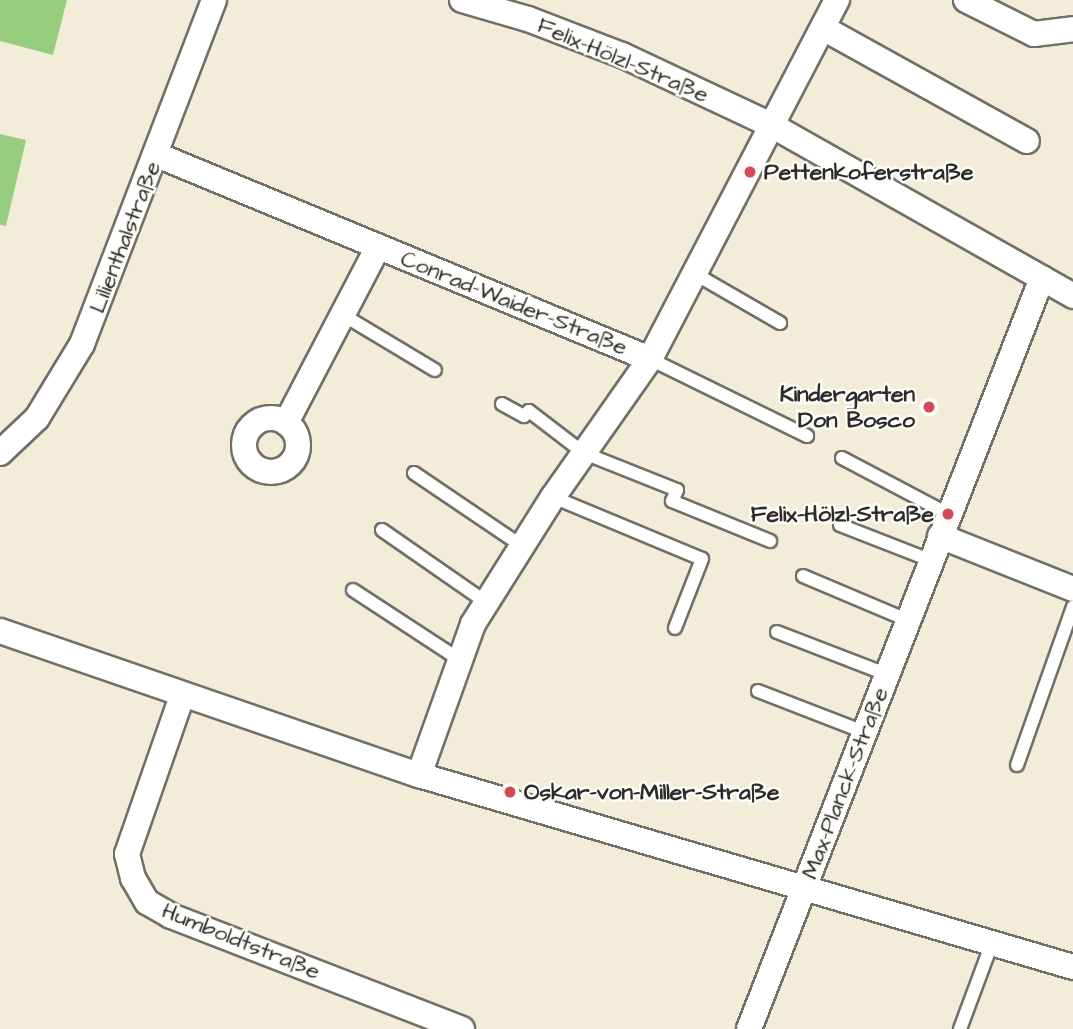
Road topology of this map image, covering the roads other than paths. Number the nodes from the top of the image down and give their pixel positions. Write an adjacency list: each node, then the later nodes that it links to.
1 (214, 0): 10 (street, Lilienthalstraße)
2 (462, 0): 5 (street, Felix-Hölzl-Straße)
3 (837, 0): 6 (street)
4 (966, 0): 7 (street)
5 (533, 9): 8 (street, Felix-Hölzl-Straße)
6 (823, 28): 8 (street); 9 (street)
7 (1073, 29)
8 (772, 126): 12 (street); 13 (street, Felix-Hölzl-Straße)
9 (1027, 141)
10 (157, 155): 11 (street, Conrad-Waider-Straße); 22 (street, Lilienthalstraße)
11 (378, 247): 15 (street, Conrad-Waider-Straße); 17 (street, Conrad-Waider-Straße)
12 (697, 275): 16 (lane); 17 (street)
13 (1042, 278): 14 (street, Felix-Hölzl-Straße); 28 (street, Max-Planck-Straße)
14 (1073, 296)
15 (342, 315): 18 (lane); 20 (street, Conrad-Waider-Straße)
16 (780, 323)
17 (650, 359): 21 (lane); 23 (street)
18 (435, 370)
19 (502, 404): 23 (lane)
20 (286, 423)
21 (807, 436)
22 (0, 453)
23 (584, 453): 26 (street); 30 (lane)
24 (842, 458): 28 (lane)
25 (414, 473): 31 (lane)
26 (553, 497): 31 (street); 39 (lane)
27 (841, 525): 32 (lane)
28 (944, 525): 32 (street, Max-Planck-Straße); 34 (street)
29 (382, 530): 36 (lane)
30 (770, 541)
31 (522, 546): 36 (street)
32 (930, 561): 38 (street, Max-Planck-Straße)
33 (803, 576): 38 (lane)
34 (1073, 589)
35 (353, 590): 42 (lane)
36 (487, 603): 42 (street)
37 (1073, 607): 47 (lane)
38 (907, 620): 43 (street, Max-Planck-Straße)
39 (675, 628)
40 (0, 631): 45 (street)
41 (777, 632): 43 (lane)
42 (460, 660): 48 (street)
43 (886, 674): 46 (street, Max-Planck-Straße)
44 (758, 691): 46 (lane)
45 (182, 696): 48 (street); 52 (street, Humboldtstraße)
46 (864, 732): 49 (street, Max-Planck-Straße)
47 (1017, 765)
48 (419, 775): 49 (street)
49 (803, 891): 50 (street); 53 (street, Max-Planck-Straße)
50 (992, 943): 51 (street); 54 (lane)
51 (1073, 967)
52 (462, 1029)
53 (749, 1029)
54 (961, 1029)

